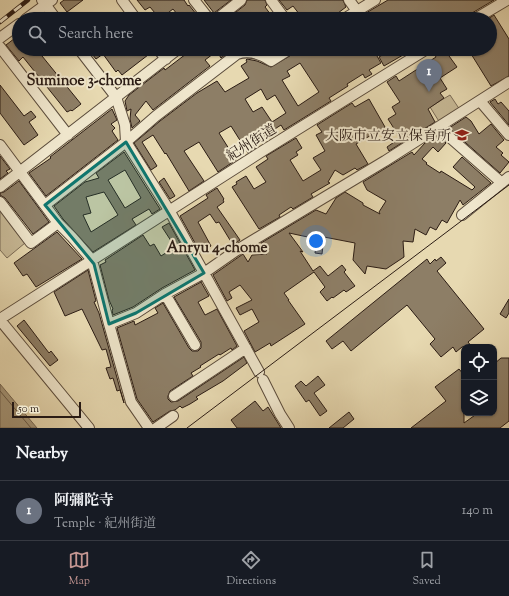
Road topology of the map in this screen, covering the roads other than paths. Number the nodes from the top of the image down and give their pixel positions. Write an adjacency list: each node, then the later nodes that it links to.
1 (122, 0): 12 (street)
2 (194, 0): 13 (street)
3 (242, 0): 14 (street)
4 (272, 0): 15 (street)
5 (349, 0): 9 (street)
6 (375, 0): 9 (street)
7 (507, 0): 16 (street)
8 (46, 2): 10 (street); 11 (street)
9 (357, 11)
10 (34, 12)
11 (52, 12)
12 (131, 12)
13 (203, 12)
14 (226, 12)
15 (281, 12)
16 (487, 12)
17 (12, 29): 18 (street)
18 (0, 38)
19 (0, 48): 32 (street)
20 (84, 56): 29 (street)
21 (164, 56): 27 (street)
22 (170, 56): 27 (street)
23 (230, 56): 34 (street)
24 (264, 56): 25 (street)
25 (279, 56)
26 (416, 56): 41 (street, 紀州街道)
27 (166, 59): 29 (street)
28 (509, 82): 30 (street)
29 (116, 97): 32 (street); 34 (street)
30 (480, 101): 31 (street); 33 (street)
31 (438, 127): 37 (street); 45 (street)
32 (68, 135): 36 (street)
33 (509, 135)
34 (126, 142): 40 (street); 41 (street)
35 (0, 145): 36 (street)
36 (21, 171): 38 (street); 40 (street)
37 (506, 180): 42 (street)
38 (0, 187)
39 (0, 202): 43 (street)
40 (45, 205): 43 (street)
41 (169, 210): 44 (street, 紀州街道); 45 (street)
42 (462, 215)
43 (58, 223): 44 (street)
44 (88, 262): 47 (street, 紀州街道); 48 (street)
45 (204, 273): 46 (street); 50 (street)
46 (165, 294): 48 (street); 49 (street)
47 (0, 319): 53 (street)
48 (109, 324): 54 (street)
49 (195, 345)
50 (246, 348): 51 (street); 56 (street)
51 (174, 396)
52 (173, 416): 55 (street)
53 (89, 428)
54 (149, 428)
55 (156, 428)
56 (290, 428)

